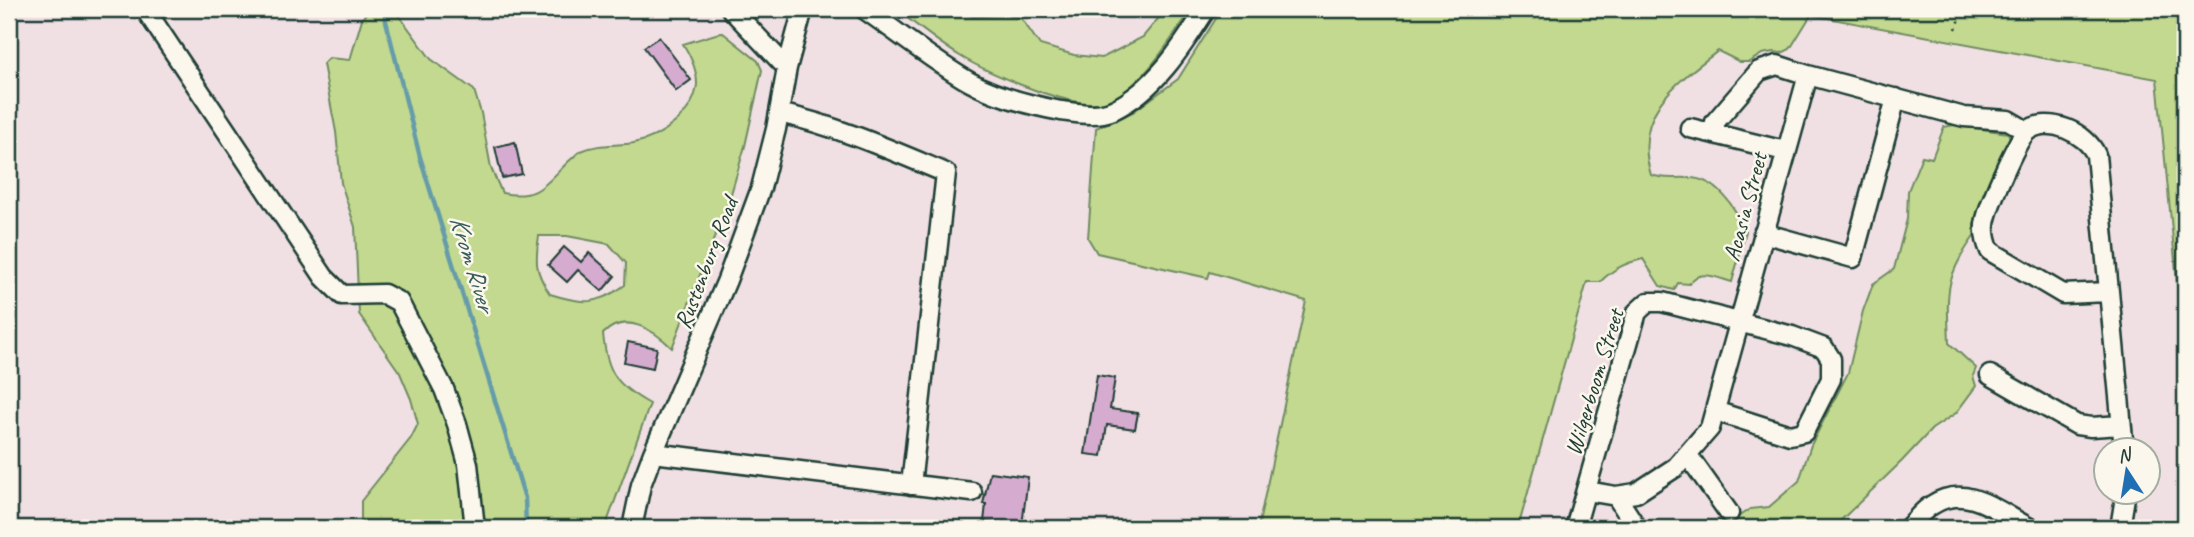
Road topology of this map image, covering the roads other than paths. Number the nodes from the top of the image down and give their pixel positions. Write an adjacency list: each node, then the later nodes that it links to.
1 (145, 9): 29 (street)
2 (731, 9): 6 (street)
3 (803, 9): 6 (street, Rustenburg Road)
4 (864, 9): 5 (street)
5 (1206, 9)
6 (787, 68): 9 (street, Rustenburg Road)
7 (1808, 75): 8 (street); 12 (street); 13 (street, Acasia Street)
8 (1896, 98): 11 (street); 14 (street)
9 (779, 113): 21 (street, Rustenburg Road); 23 (street)
10 (1690, 128): 12 (street)
11 (2028, 131): 15 (street); 15 (street)
12 (1713, 133): 13 (street)
13 (1785, 151): 14 (street, Acasia Street)
14 (1763, 233): 16 (street, Acasia Street)
15 (2108, 292): 19 (street)
16 (1738, 323): 18 (street, Acasia Street); 18 (street); 24 (street, Wilgerboom Street)
17 (1990, 375): 19 (street)
18 (1714, 411): 22 (street, Acasia Street)
19 (2121, 425): 20 (street)
20 (2122, 435)
21 (653, 453): 23 (street); 30 (street, Rustenburg Road)
22 (1687, 454): 26 (street, Acasia Street); 28 (street)
23 (911, 485): 25 (street)
24 (1587, 491): 26 (street, Acasia Street); 31 (street, Wilgerboom Street)
25 (972, 492)
26 (1616, 496): 32 (street)
27 (2124, 505): 35 (street)
28 (1729, 513)
29 (475, 528)
30 (632, 528)
31 (1576, 528)
32 (1637, 528)
33 (1908, 528): 34 (street)
34 (2030, 528)
35 (2120, 528)

